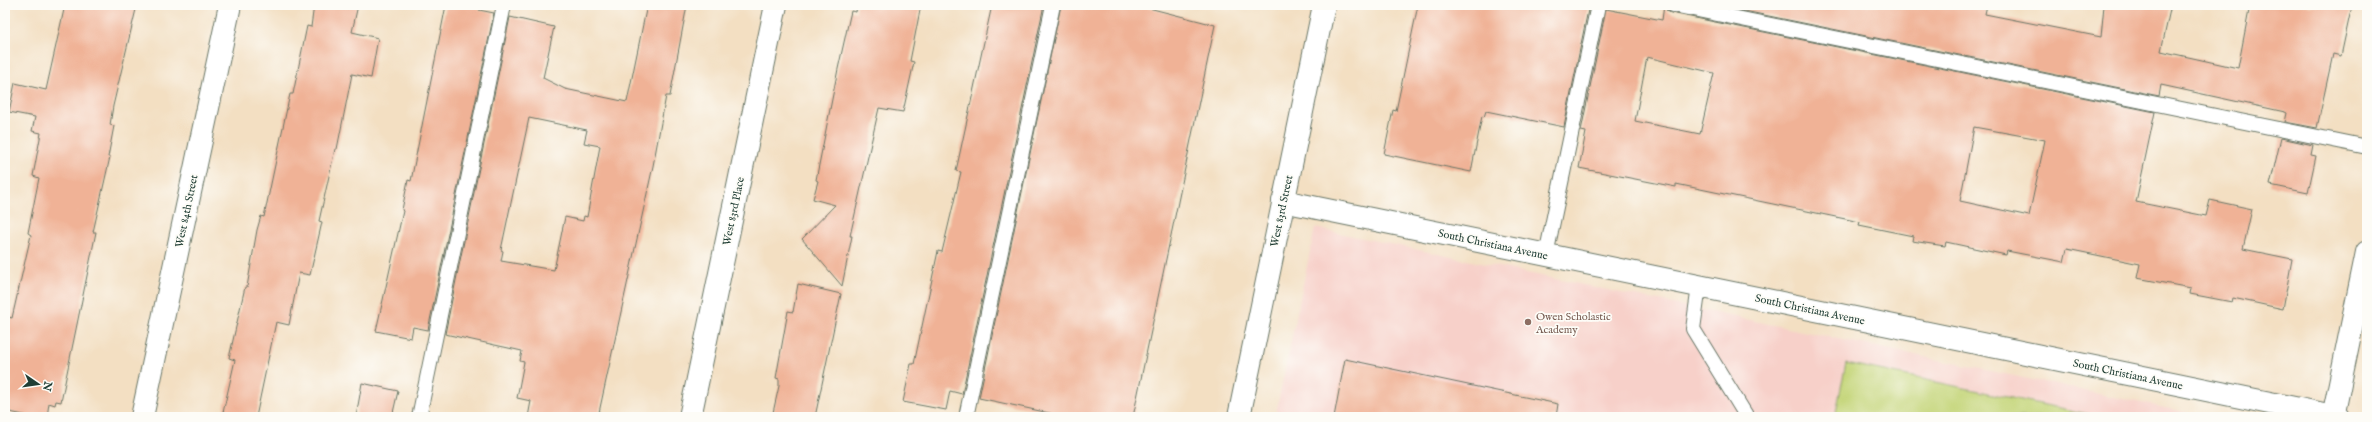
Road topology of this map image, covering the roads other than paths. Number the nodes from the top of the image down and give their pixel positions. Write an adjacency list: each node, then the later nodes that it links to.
1 (230, 5): 13 (street, West 84th Street)
2 (504, 5): 14 (lane)
3 (776, 5): 15 (street, West 83rd Place)
4 (1053, 5): 16 (lane)
5 (1324, 5): 9 (street, West 83rd Street)
6 (1598, 5): 11 (lane)
7 (1673, 5): 8 (lane)
8 (2367, 147)
9 (1283, 201): 11 (street, South Christiana Avenue); 17 (street, West 83rd Street)
10 (2367, 252): 19 (street)
11 (1546, 255): 12 (street, South Christiana Avenue)
12 (1699, 286): 18 (lane); 19 (street, South Christiana Avenue)
13 (142, 417)
14 (419, 417)
15 (690, 417)
16 (966, 417)
17 (1239, 417)
18 (1747, 417)
19 (2335, 417)

